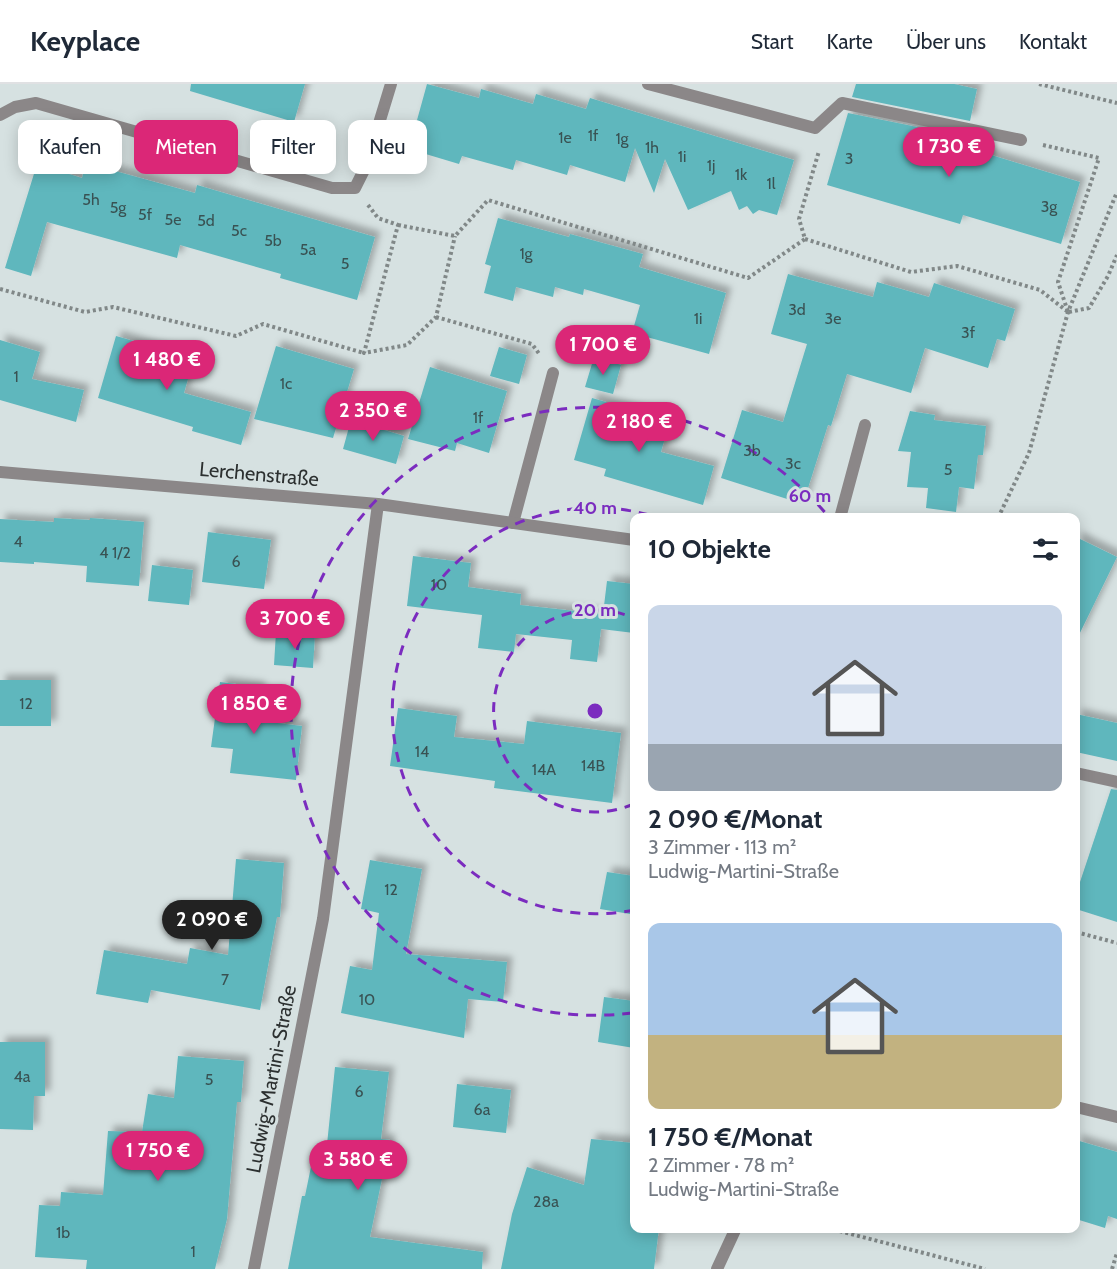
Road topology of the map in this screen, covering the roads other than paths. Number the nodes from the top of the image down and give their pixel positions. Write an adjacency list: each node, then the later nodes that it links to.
1 (391, 84): 3 (street)
2 (648, 84): 4 (street)
3 (0, 115)
4 (1021, 140)
5 (553, 373): 10 (street)
6 (865, 425): 9 (street)
7 (0, 472): 8 (street, Lerchenstraße)
8 (378, 504): 10 (street, Lerchenstraße); 17 (street, Ludwig-Martini-Straße)
9 (841, 513)
10 (513, 523): 11 (street, Lerchenstraße)
11 (630, 539)
12 (1080, 774): 13 (street)
13 (1117, 782)
14 (1080, 1108): 15 (street)
15 (1117, 1118)
16 (734, 1233): 18 (street)
17 (254, 1269)
18 (717, 1269)

